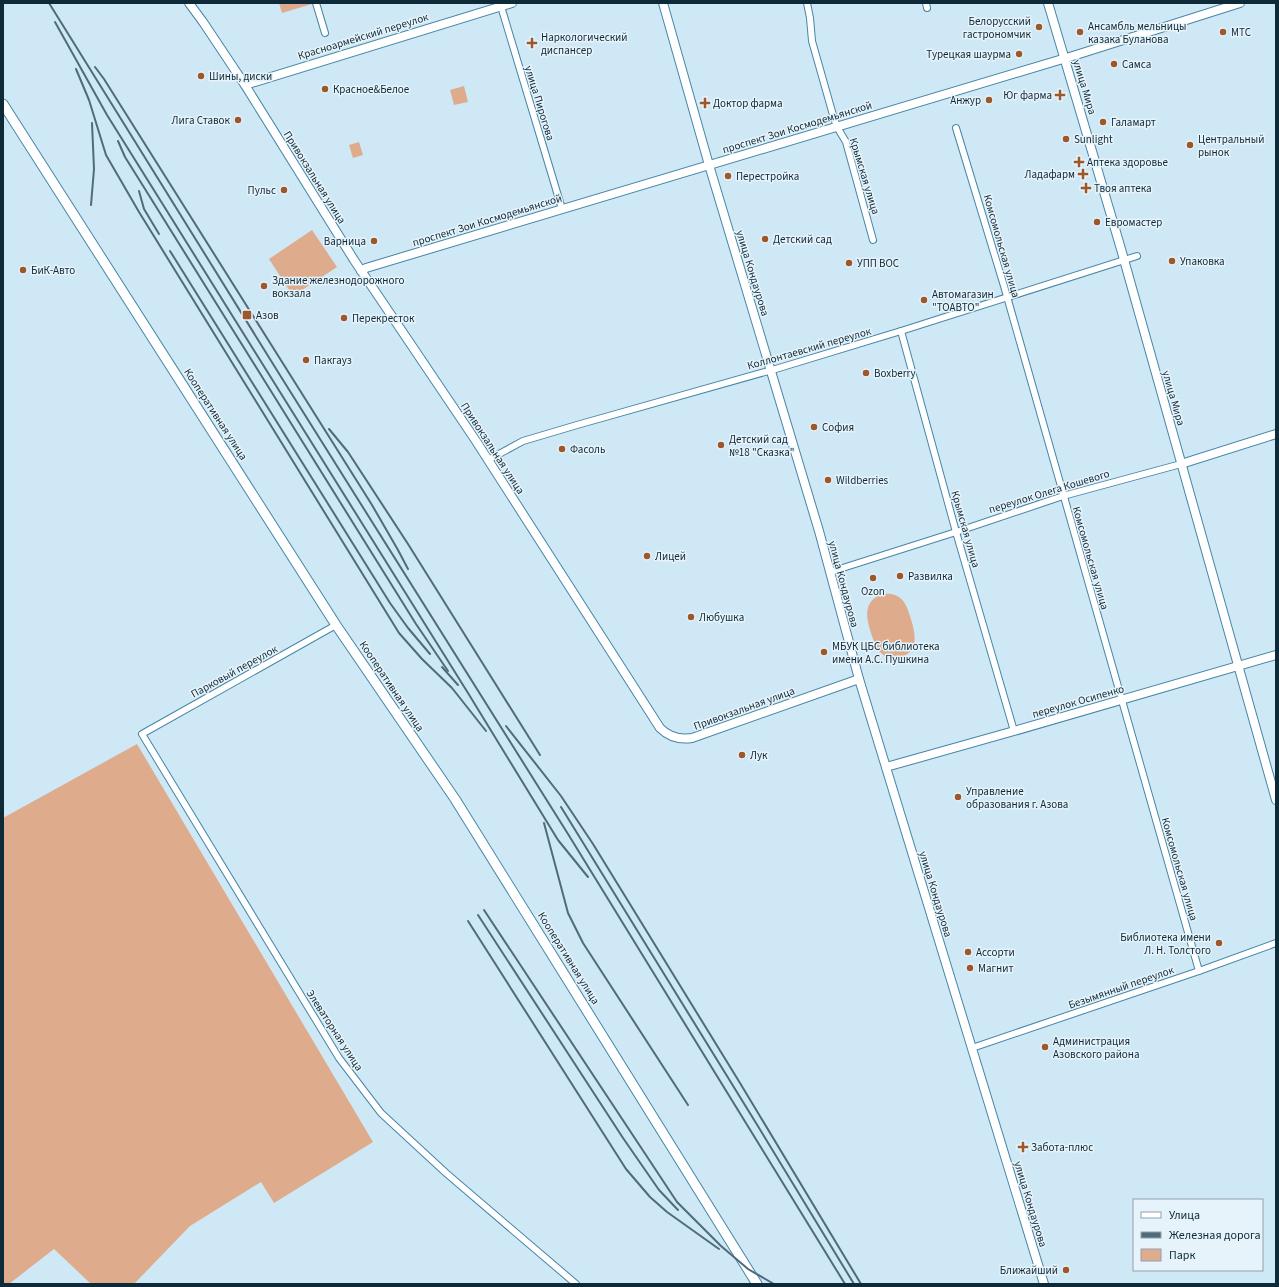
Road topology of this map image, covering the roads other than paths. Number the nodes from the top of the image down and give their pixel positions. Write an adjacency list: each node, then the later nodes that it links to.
1 (189, 3): 11 (street, Привокзальная улица)
2 (316, 3): 9 (street)
3 (512, 3): 8 (street, Красноармейский переулок)
4 (663, 3): 15 (street, улица Кондаурова)
5 (807, 3): 13 (street, Крымская улица)
6 (1048, 3): 10 (street, улица Мира)
7 (1240, 3): 10 (street, проспект Зои Космодемьянской)
8 (500, 5): 11 (street, Красноармейский переулок); 16 (street, улица Пирогова)
9 (325, 33)
10 (1065, 58): 13 (street, проспект Зои Космодемьянской); 19 (street, улица Мира)
11 (244, 85): 20 (street, Привокзальная улица)
12 (3, 104): 30 (main road, Кооперативная улица)
13 (837, 127): 15 (street, проспект Зои Космодемьянской); 17 (street, Крымская улица)
14 (956, 128): 21 (street, Комсомольская улица)
15 (709, 165): 16 (street, проспект Зои Космодемьянской); 23 (street, улица Кондаурова)
16 (562, 209): 20 (street, проспект Зои Космодемьянской)
17 (873, 240)
18 (1137, 256): 19 (street, Коллонтаевский переулок)
19 (1124, 260): 21 (street, Коллонтаевский переулок); 26 (street, улица Мира)
20 (362, 271): 25 (street, Привокзальная улица)
21 (1007, 298): 22 (street, Коллонтаевский переулок); 27 (street, Комсомольская улица)
22 (901, 331): 23 (street, Коллонтаевский переулок); 28 (street, Крымская улица)
23 (770, 370): 25 (street, Коллонтаевский переулок); 29 (street, улица Кондаурова)
24 (1276, 434): 26 (street, переулок Олега Кошевого)
25 (488, 460): 33 (street, Привокзальная улица)
26 (1181, 464): 27 (street, переулок Олега Кошевого); 32 (street, улица Мира)
27 (1063, 496): 28 (street, переулок Олега Кошевого); 34 (street, Комсомольская улица)
28 (956, 532): 29 (street, переулок Олега Кошевого); 35 (street, Крымская улица)
29 (830, 572): 33 (street, улица Кондаурова)
30 (336, 625): 36 (street, Парковый переулок); 43 (main road, Кооперативная улица)
31 (1276, 655): 32 (street, переулок Осипенко)
32 (1237, 666): 34 (street, переулок Осипенко); 38 (street, улица Мира)
33 (860, 679): 37 (street, улица Кондаурова)
34 (1122, 700): 35 (street, переулок Осипенко); 40 (street, Комсомольская улица)
35 (1014, 731): 37 (street, переулок Осипенко)
36 (142, 734): 42 (street, Элеваторная улица)
37 (886, 767): 41 (street, улица Кондаурова)
38 (1276, 800)
39 (1276, 943): 40 (street, Безымянный переулок)
40 (1199, 971): 41 (street, Безымянный переулок)
41 (972, 1048): 44 (street, улица Кондаурова)
42 (576, 1284)
43 (757, 1284)
44 (1044, 1284)

